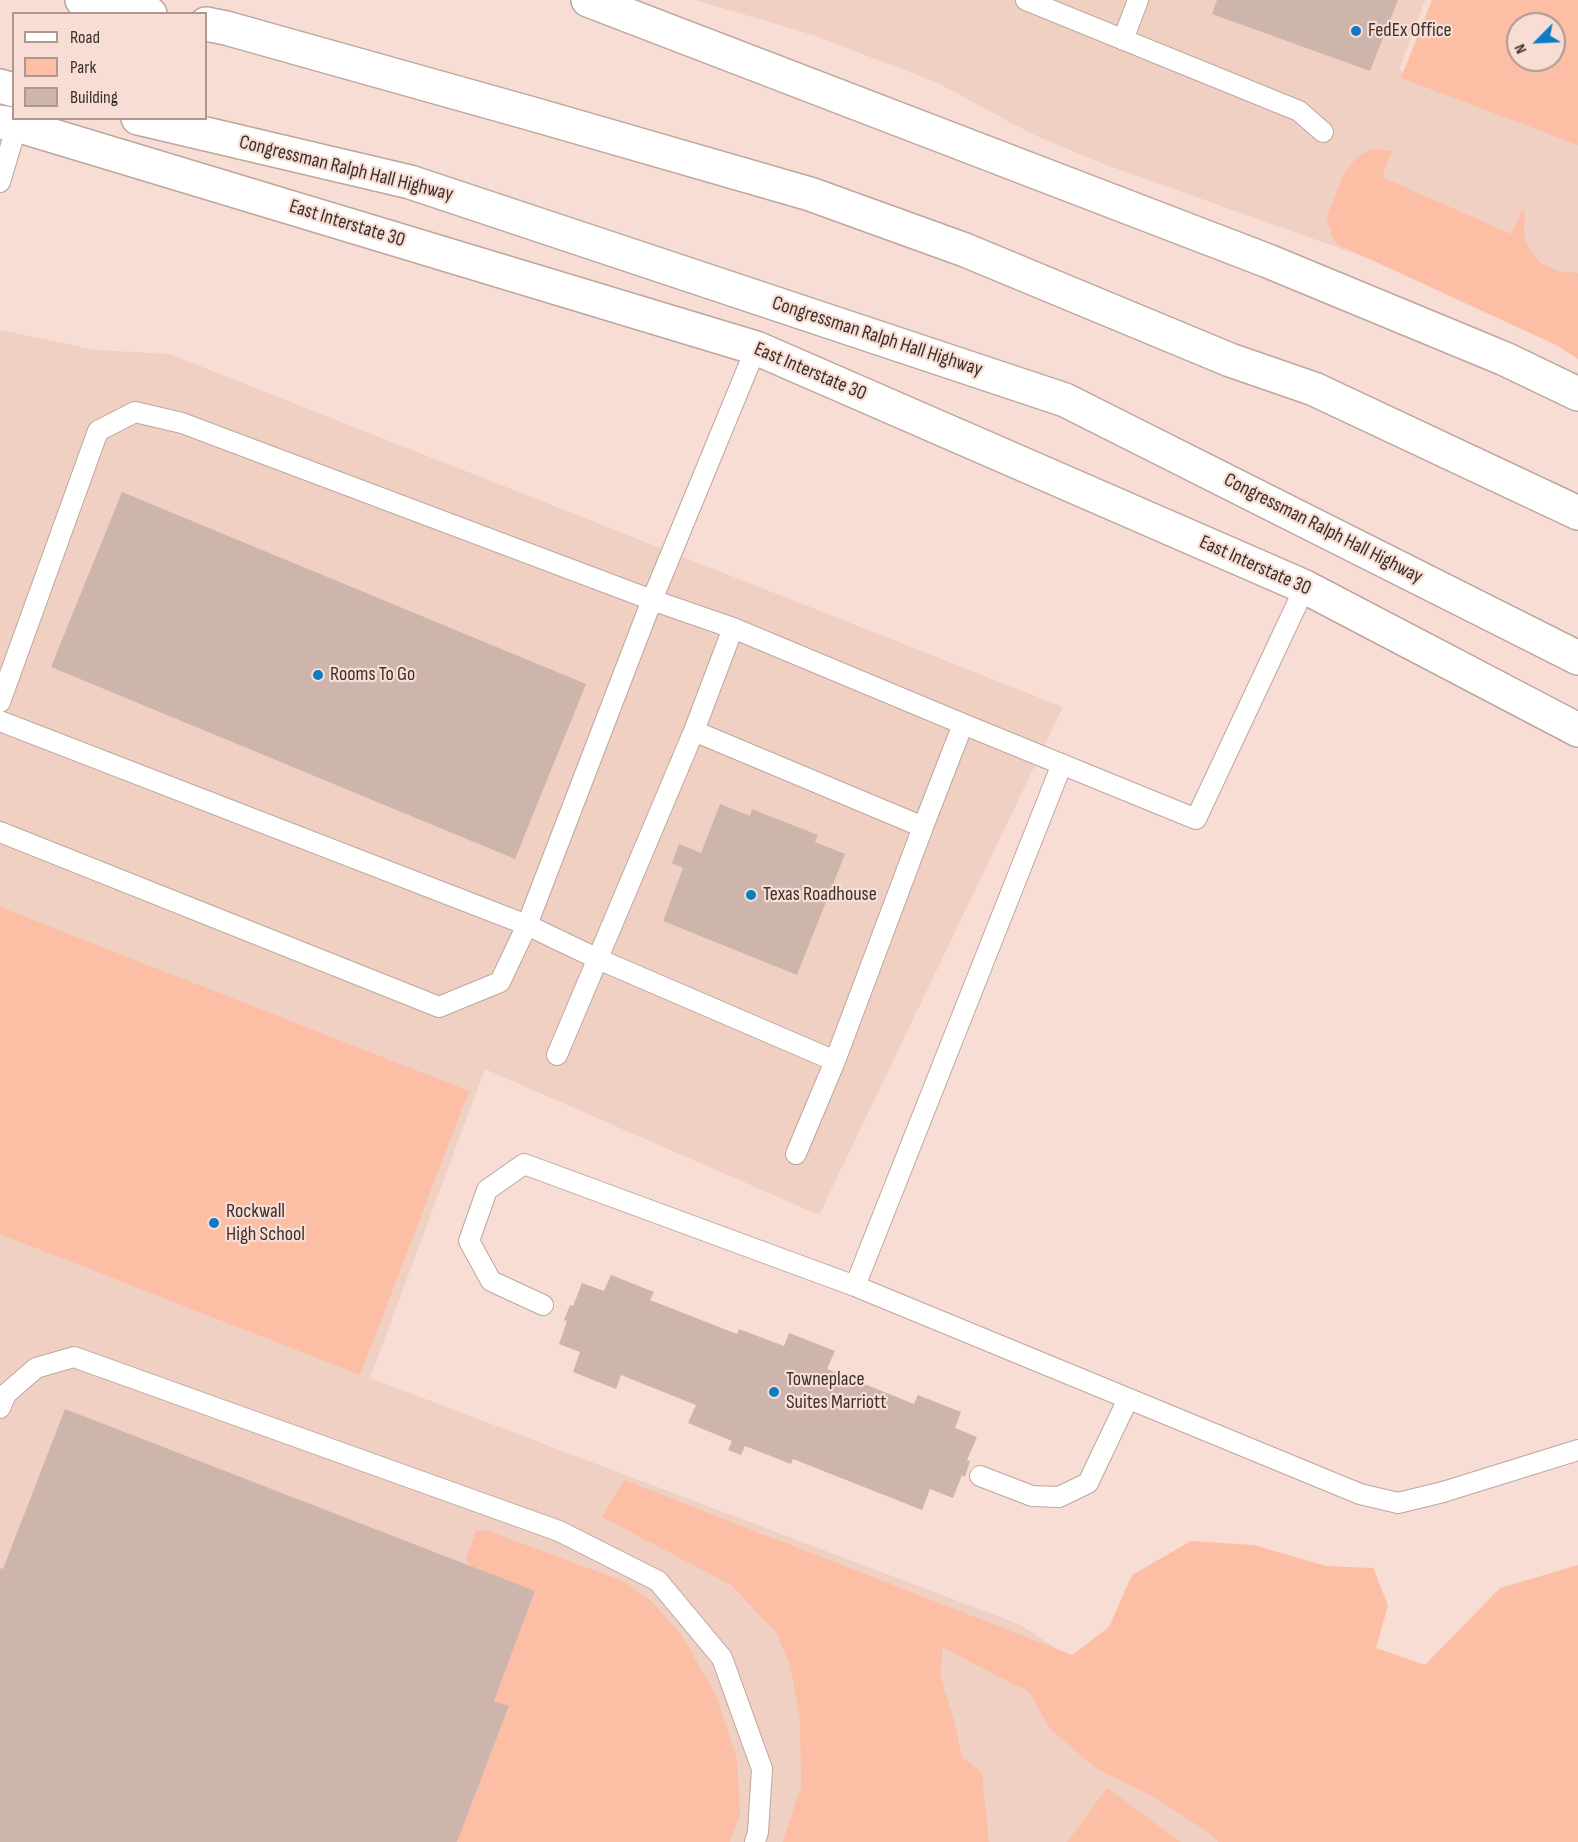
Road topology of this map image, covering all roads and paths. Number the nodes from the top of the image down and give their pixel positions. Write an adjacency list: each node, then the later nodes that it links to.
1 (82, 0): 5 (main road)
2 (1026, 0): 7 (lane)
3 (1138, 0): 7 (lane)
4 (604, 3): 13 (main road)
5 (140, 12)
6 (207, 24): 14 (main road)
7 (1123, 40): 10 (lane)
8 (146, 120): 18 (main road, Congressman Ralph Hall Highway)
9 (9, 123): 11 (lane); 12 (main road, East Interstate 30)
10 (1323, 132)
11 (0, 182)
12 (756, 348): 15 (main road, East Interstate 30); 16 (lane)
13 (1578, 394)
14 (1578, 513)
15 (1305, 587): 22 (main road, East Interstate 30); 24 (lane)
16 (652, 600): 17 (lane); 19 (lane); 27 (lane)
17 (733, 628): 21 (lane); 23 (lane)
18 (1578, 658)
19 (0, 702)
20 (0, 721): 27 (lane)
21 (963, 724): 24 (lane); 25 (lane)
22 (1578, 730)
23 (694, 731): 25 (lane); 28 (lane)
24 (1062, 764): 32 (lane)
25 (923, 827): 30 (lane)
26 (0, 832): 27 (lane)
27 (527, 925): 28 (lane)
28 (598, 958): 29 (lane); 30 (lane)
29 (557, 1055)
30 (835, 1061): 31 (lane)
31 (796, 1154)
32 (855, 1286): 33 (lane); 34 (lane)
33 (543, 1305)
34 (1128, 1399): 36 (lane); 37 (lane)
35 (0, 1408): 38 (lane)
36 (1578, 1450)
37 (980, 1476)
38 (755, 1842)

